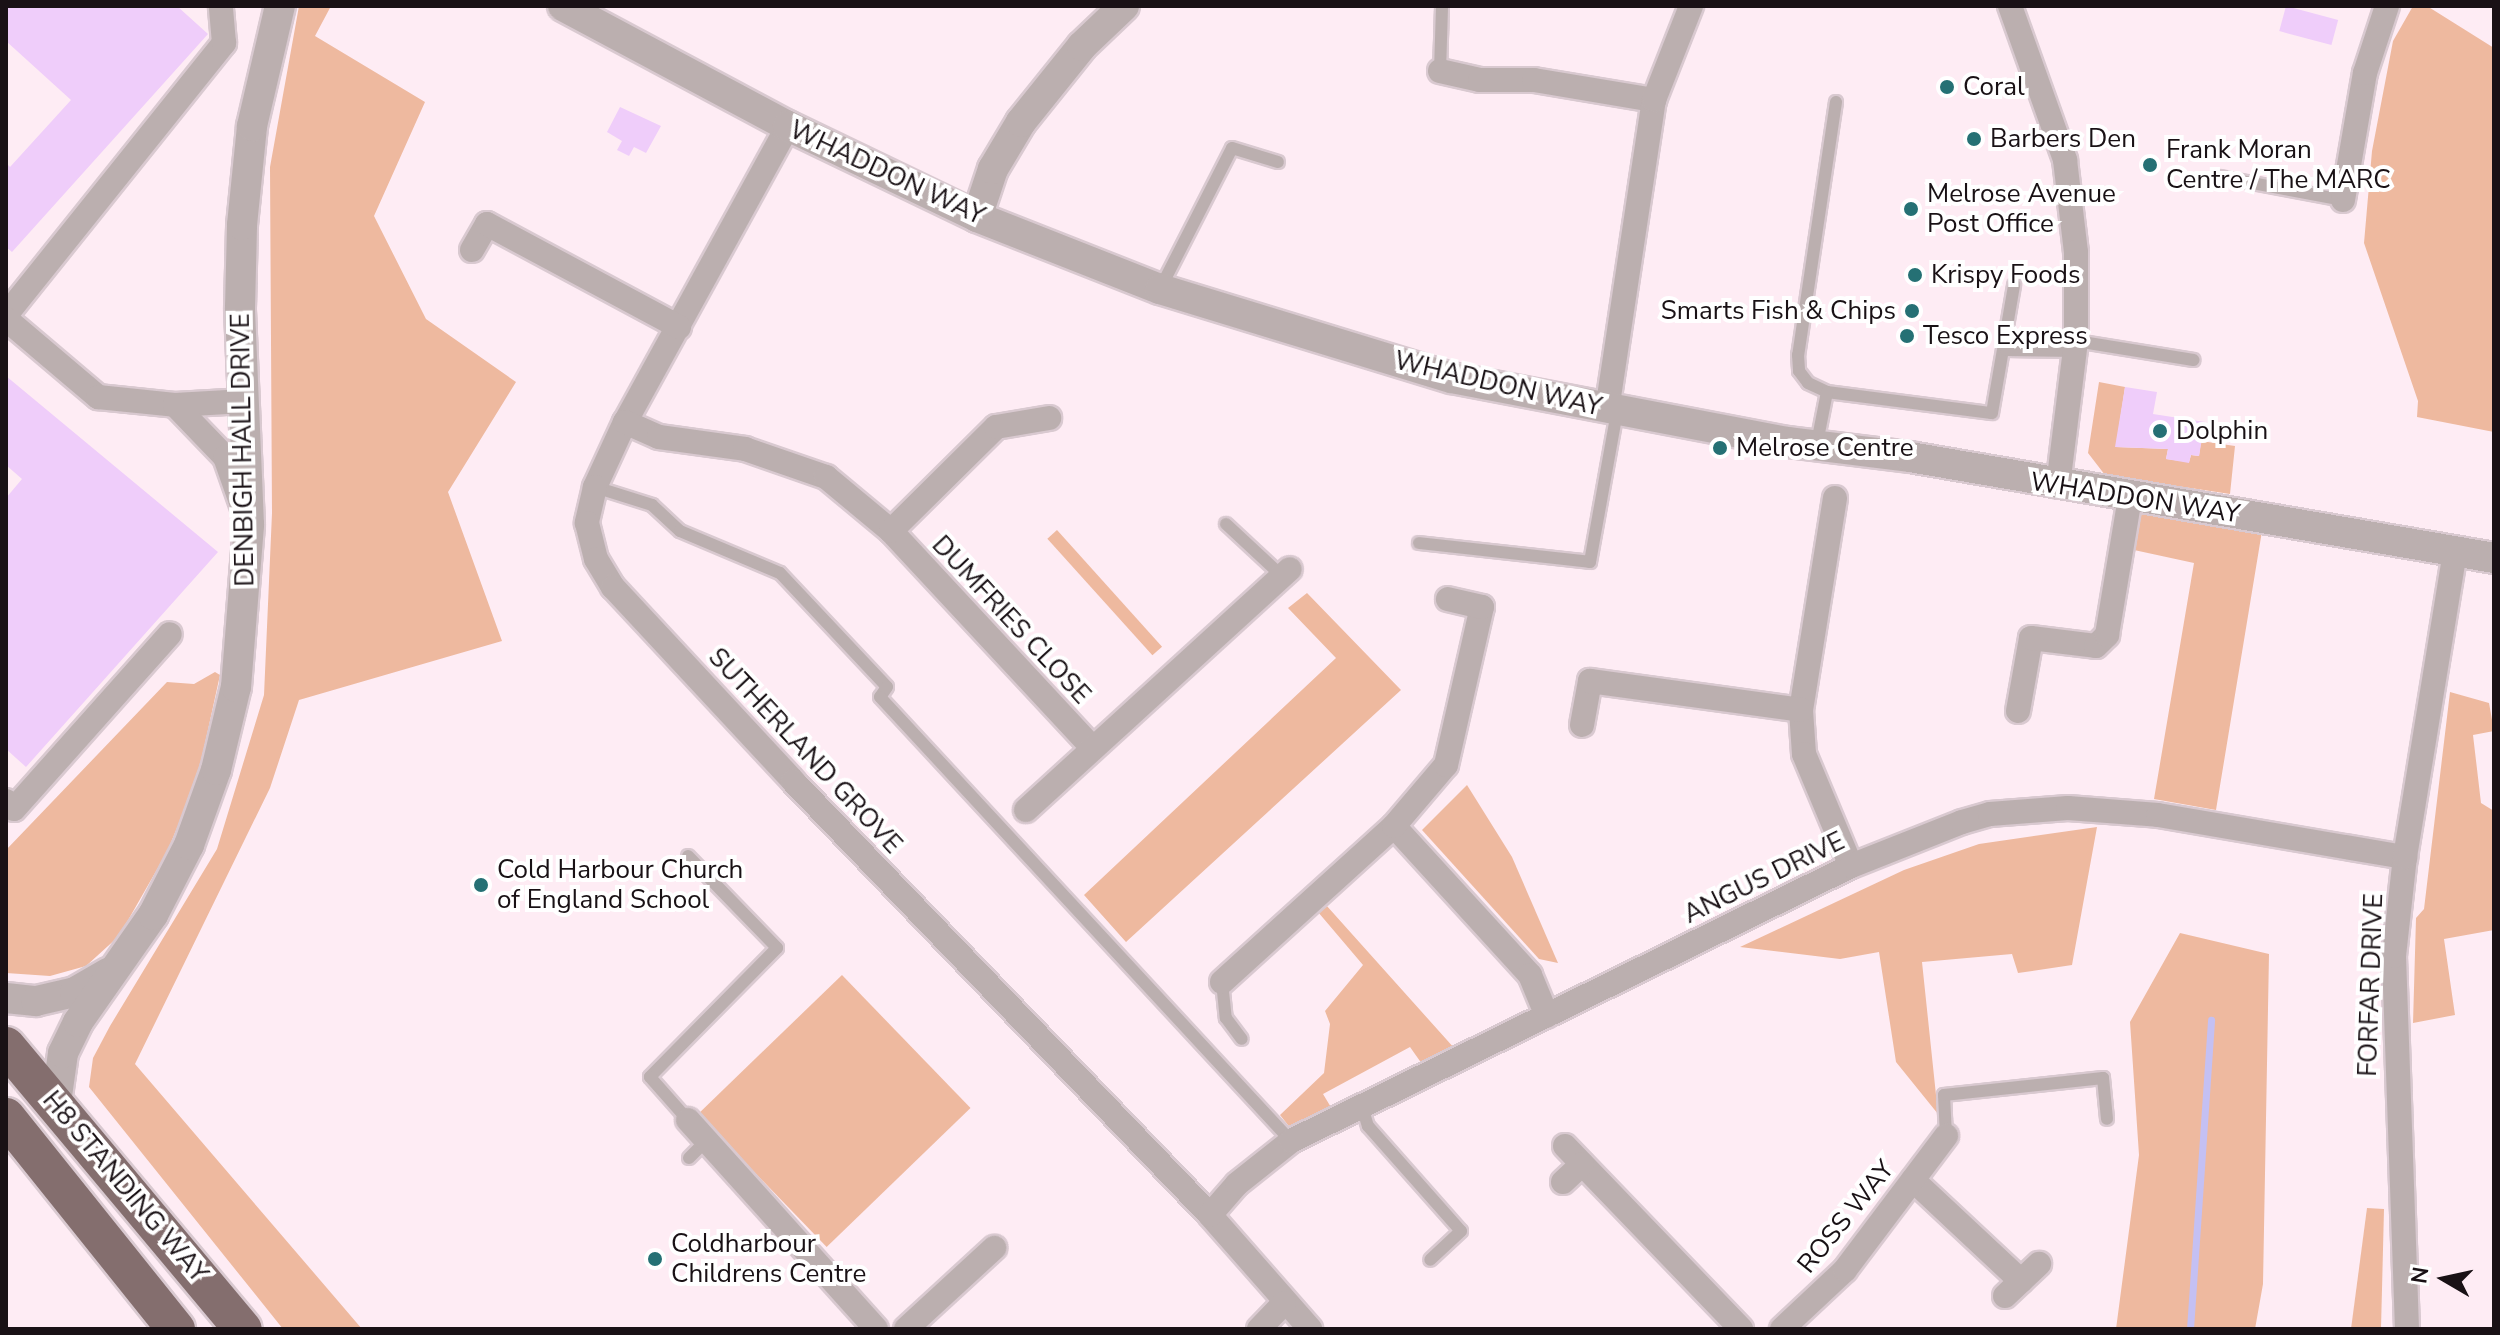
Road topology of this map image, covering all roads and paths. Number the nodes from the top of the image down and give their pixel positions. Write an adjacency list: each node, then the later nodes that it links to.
1 (221, 6): 20 (street)
2 (280, 6): 26 (street, DENBIGH HALL DRIVE)
3 (563, 6): 12 (street, WHADDON WAY)
4 (1124, 6): 16 (street)
5 (1442, 6): 9 (lane)
6 (1691, 6): 10 (street)
7 (2387, 6): 15 (street)
8 (2013, 7): 22 (street)
9 (1440, 71): 10 (street)
10 (1654, 100): 28 (street)
11 (1836, 102): 25 (lane)
12 (788, 126): 16 (street, WHADDON WAY); 21 (street, SUTHERLAND GROVE)
13 (1278, 162): 19 (lane)
14 (2220, 177): 15 (lane)
15 (2343, 200)
16 (977, 217): 19 (street, WHADDON WAY)
17 (472, 250): 21 (street)
18 (2014, 285): 23 (lane)
19 (1160, 289): 28 (street, WHADDON WAY)
20 (6, 317): 27 (street)
21 (679, 327): 30 (street, SUTHERLAND GROVE)
22 (2076, 346): 23 (lane); 24 (lane); 32 (street)
23 (2006, 350): 25 (lane)
24 (2193, 360)
25 (1827, 392): 31 (lane)
26 (245, 401): 27 (street); 37 (street, DENBIGH HALL DRIVE)
27 (175, 405): 37 (street)
28 (1612, 411): 31 (street, WHADDON WAY); 39 (lane)
29 (1049, 418): 38 (street, DUMFRIES CLOSE)
30 (625, 422): 33 (street, SUTHERLAND GROVE); 38 (street, DUMFRIES CLOSE)
31 (1816, 447): 32 (street, WHADDON WAY)
32 (2058, 486): 34 (street, WHADDON WAY)
33 (595, 487): 67 (lane); 72 (street, SUTHERLAND GROVE)
34 (2130, 497): 40 (street, WHADDON WAY); 46 (street)
35 (1835, 498): 45 (street)
36 (1226, 524): 42 (lane)
37 (249, 525): 55 (street, DENBIGH HALL DRIVE)
38 (891, 531): 48 (street, DUMFRIES CLOSE)
39 (1419, 543)
40 (2455, 551): 41 (street, WHADDON WAY); 53 (street, FORFAR DRIVE)
41 (2494, 558)
42 (1286, 572): 48 (street, DUMFRIES CLOSE)
43 (1448, 599): 51 (street)
44 (170, 634): 49 (street)
45 (1801, 710): 47 (street); 54 (street)
46 (2018, 711)
47 (1582, 725)
48 (1091, 746): 50 (street, DUMFRIES CLOSE)
49 (6, 801)
50 (1026, 810)
51 (1394, 826): 56 (street); 58 (street)
52 (688, 856): 65 (lane)
53 (2405, 857): 54 (street, ANGUS DRIVE); 85 (street, FORFAR DRIVE)
54 (1851, 866): 58 (street, ANGUS DRIVE)
55 (118, 967): 57 (street, DENBIGH HALL DRIVE); 61 (street, DENBIGH HALL DRIVE)
56 (1222, 982): 59 (lane)
57 (6, 998)
58 (1547, 1016): 62 (street, ANGUS DRIVE)
59 (1242, 1039)
60 (6, 1046): 61 (highway, H8 STANDING WAY)
61 (56, 1103): 78 (highway, H8 STANDING WAY)
62 (1363, 1110): 67 (street, ANGUS DRIVE); 74 (lane)
63 (6, 1117): 77 (highway, H8 STANDING WAY)
64 (2107, 1119): 66 (lane)
65 (688, 1120): 79 (street)
66 (1946, 1136): 70 (street, ROSS WAY)
67 (1291, 1141): 72 (street, ANGUS DRIVE)
68 (1565, 1146): 69 (street)
69 (1582, 1164): 71 (street); 83 (street)
70 (1913, 1180): 75 (street); 84 (street, ROSS WAY)
71 (1563, 1182)
72 (1210, 1215): 76 (street, SUTHERLAND GROVE)
73 (994, 1248): 80 (street)
74 (1430, 1260)
75 (2022, 1280)
76 (1284, 1303): 81 (street); 82 (street, SUTHERLAND GROVE)
77 (176, 1329)
78 (243, 1329)
79 (876, 1329)
80 (906, 1329)
81 (1259, 1329)
82 (1310, 1329)
83 (1741, 1329)
84 (1782, 1329)
85 (2407, 1329)

